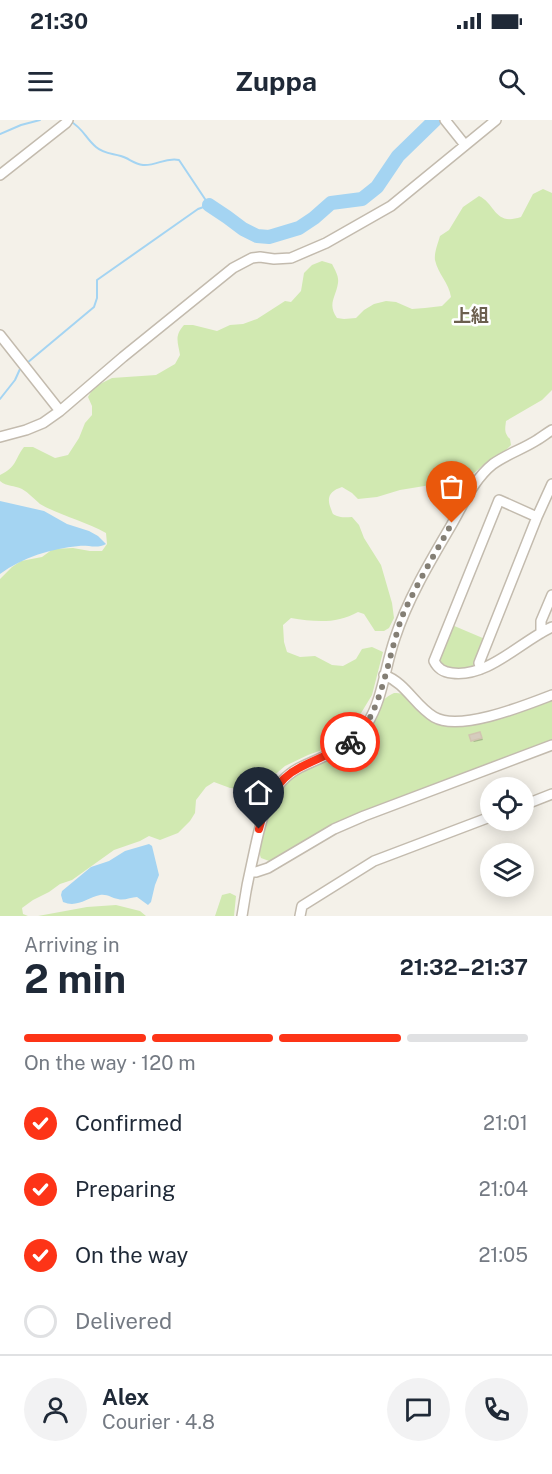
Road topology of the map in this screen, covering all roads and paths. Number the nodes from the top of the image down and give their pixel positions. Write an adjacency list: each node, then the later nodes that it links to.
1 (496, 120): 4 (street)
2 (446, 121): 4 (street)
3 (67, 122): 5 (street)
4 (465, 145): 7 (street)
5 (0, 175)
6 (0, 335): 7 (street)
7 (60, 411): 9 (street)
8 (552, 430): 16 (street)
9 (0, 437)
10 (552, 484): 11 (street)
11 (537, 517): 15 (street); 15 (street)
12 (552, 595): 14 (street)
13 (552, 627): 14 (street)
14 (541, 633): 15 (street)
15 (481, 669)
16 (384, 675): 17 (street); 22 (street)
17 (552, 695)
18 (552, 745): 22 (street)
19 (552, 794): 20 (street)
20 (534, 801)
21 (480, 822): 24 (street)
22 (250, 872): 23 (street)
23 (242, 916)
24 (300, 916)

